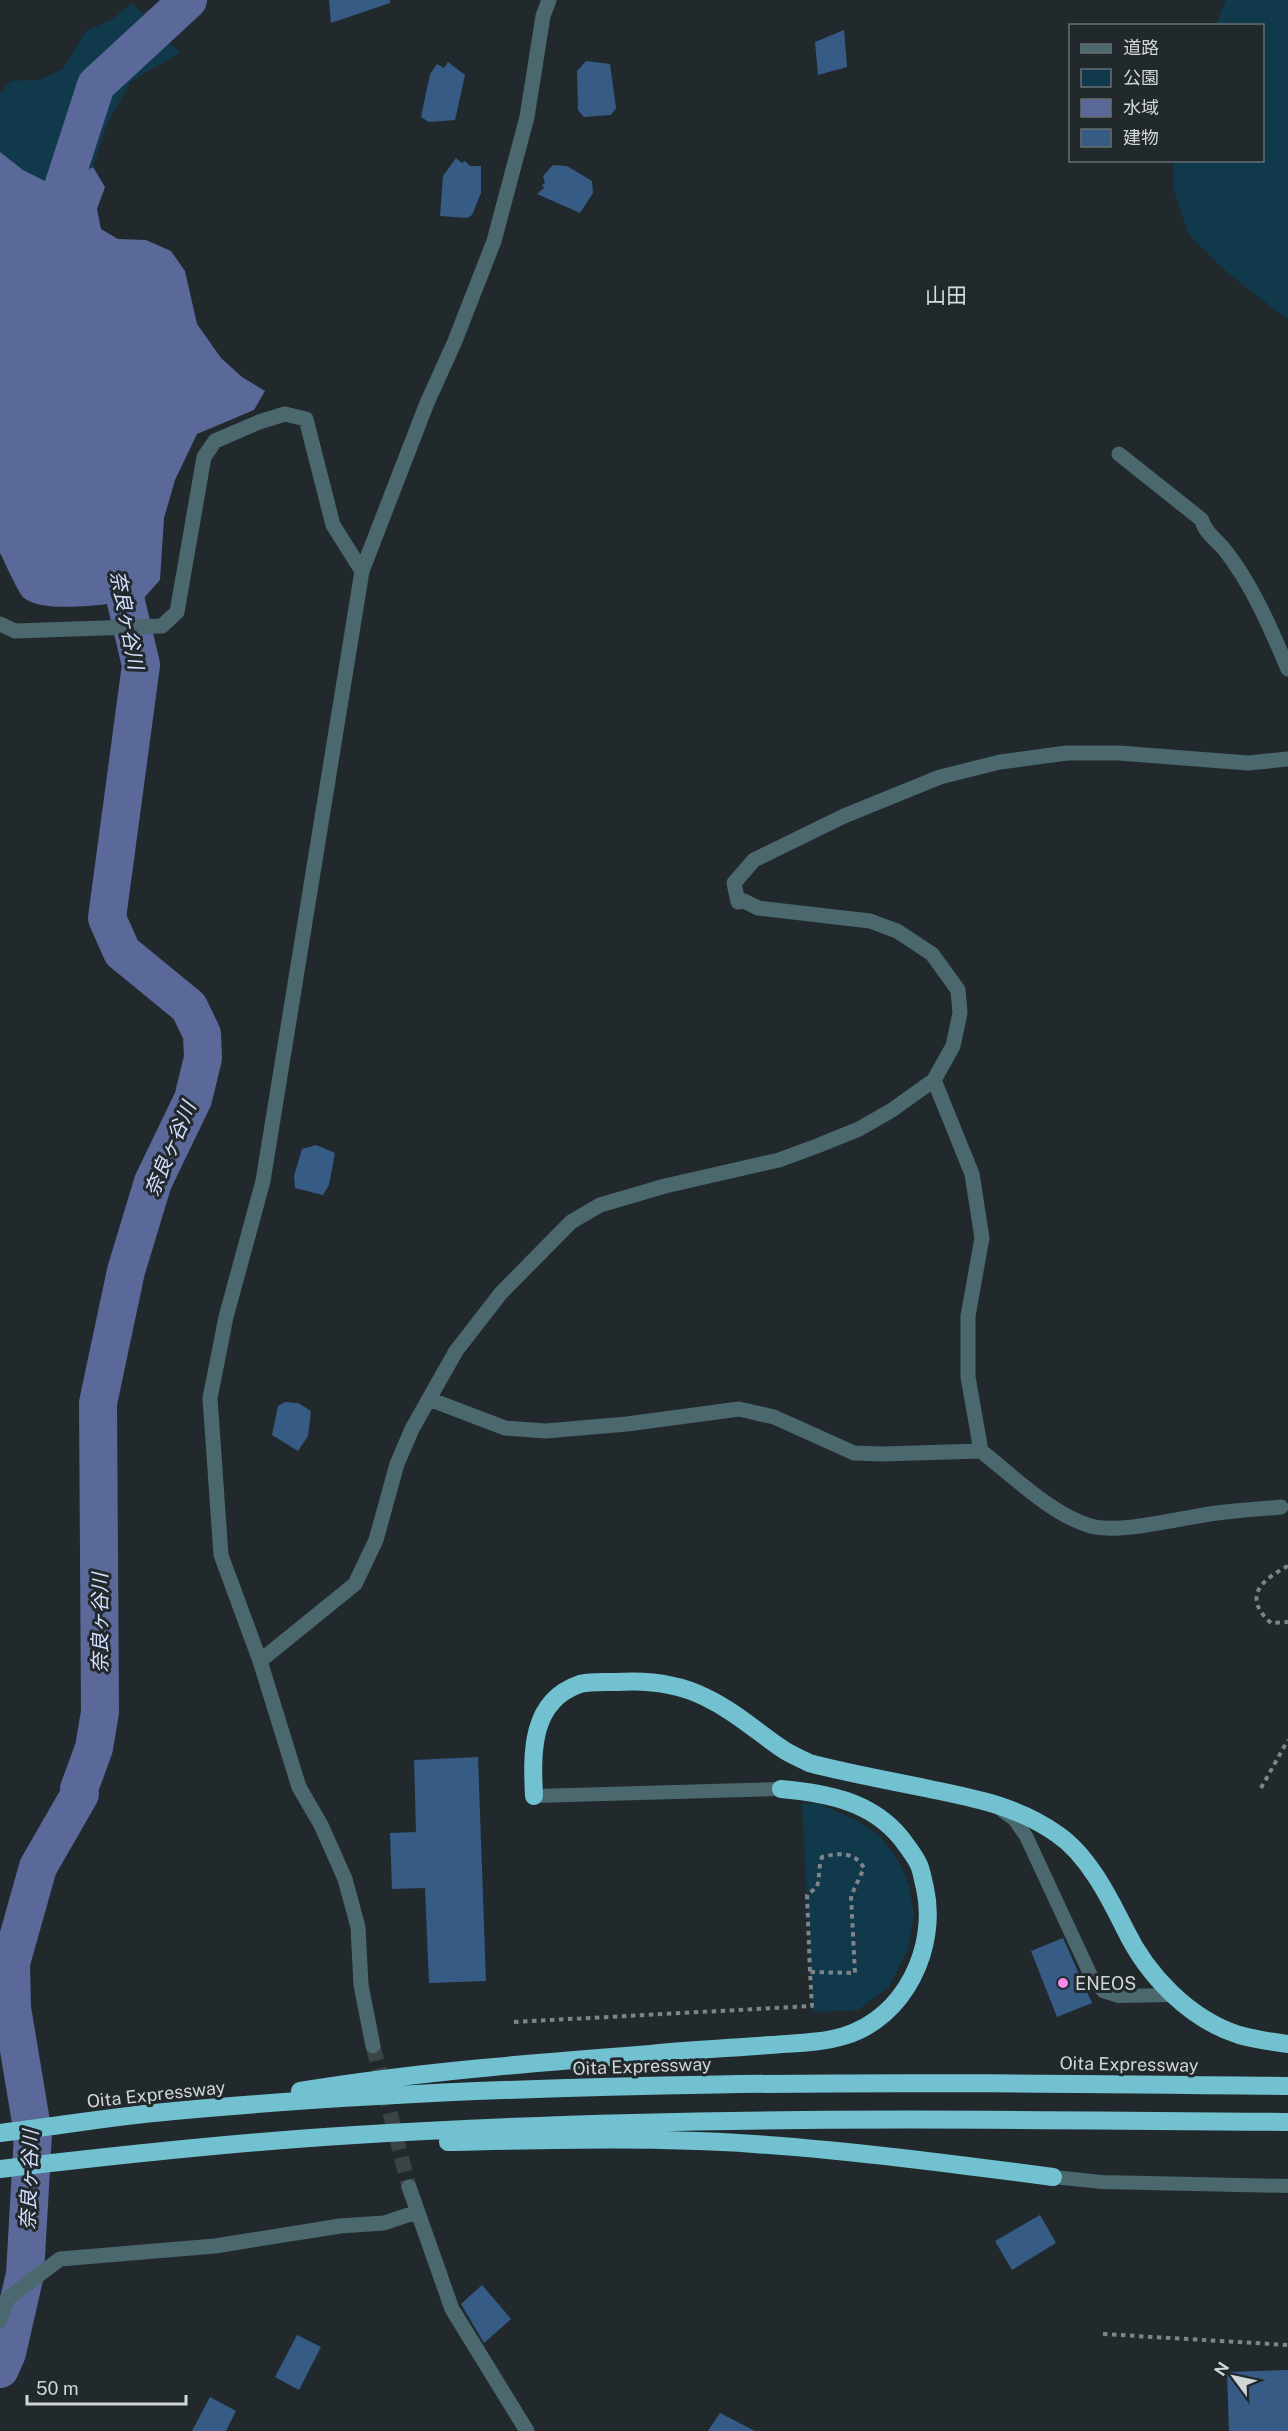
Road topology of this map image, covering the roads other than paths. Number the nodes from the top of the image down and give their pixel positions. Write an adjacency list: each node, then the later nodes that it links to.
1 (549, 0): 3 (street)
2 (1119, 454): 5 (street)
3 (362, 571): 4 (street); 11 (street)
4 (0, 624)
5 (1288, 669)
6 (1288, 759): 7 (street)
7 (934, 1080): 8 (street); 9 (street)
8 (429, 1399): 9 (street); 11 (street)
9 (981, 1451): 10 (street)
10 (1281, 1507)
11 (260, 1661): 17 (street)
12 (781, 1789): 13 (lane); 19 (highway)
13 (534, 1796): 14 (highway)
14 (992, 1802): 15 (highway); 15 (lane)
15 (1173, 1995): 16 (highway)
16 (1288, 2044)
17 (373, 2046)
18 (1288, 2086): 19 (highway, Oita Expressway)
19 (171, 2111): 21 (highway, Oita Expressway)
20 (1288, 2122): 22 (highway)
21 (0, 2133)
22 (174, 2149): 23 (highway); 24 (highway)
23 (0, 2169)
24 (1053, 2177): 25 (lane)
25 (1288, 2186)
26 (409, 2187): 27 (street)
27 (417, 2212): 28 (street); 29 (street)
28 (0, 2319)
29 (527, 2431)

